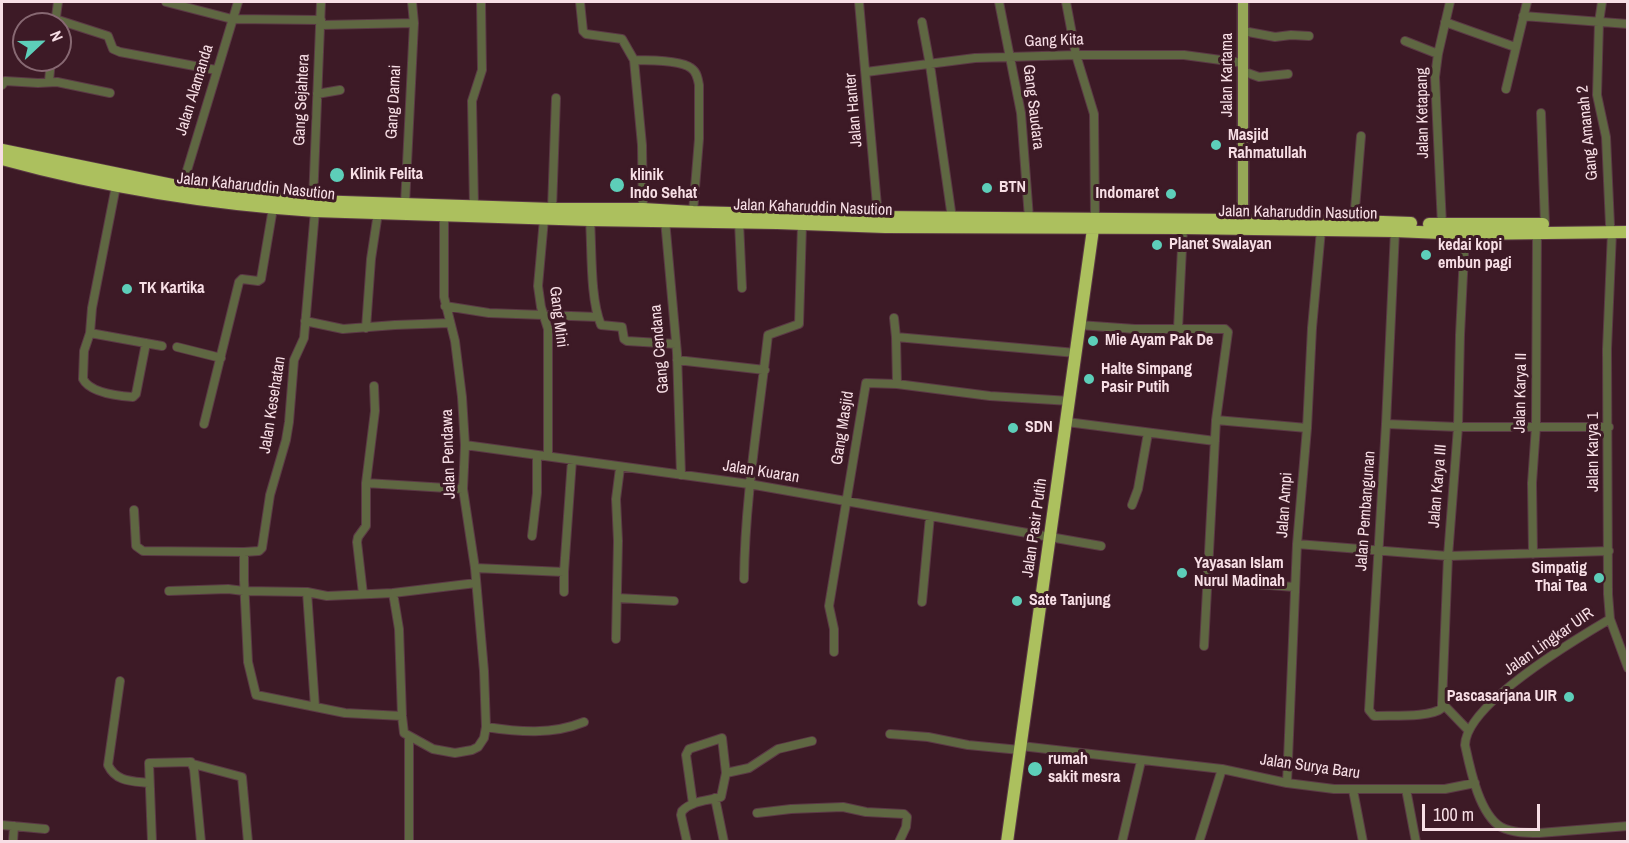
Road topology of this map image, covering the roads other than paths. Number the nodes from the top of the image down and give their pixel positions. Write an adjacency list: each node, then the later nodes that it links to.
1 (166, 2): 15 (street)
2 (238, 2): 15 (street, Jalan Alamanda)
3 (321, 2): 16 (street, Gang Sejahtera)
4 (412, 2): 17 (street, Gang Damai)
5 (481, 2): 53 (street)
6 (580, 2): 30 (street)
7 (859, 2): 35 (street, Jalan Hanter)
8 (999, 2): 29 (street, Gang Saudara)
9 (1065, 2): 28 (street)
10 (1243, 2): 23 (main road, Jalan Kartama)
11 (1450, 2): 19 (street, Jalan Ketapang)
12 (1527, 2): 14 (street)
13 (1602, 2): 20 (street, Gang Amanah 2)
14 (1523, 16): 20 (street); 26 (street)
15 (232, 19): 16 (street); 33 (street, Jalan Alamanda)
16 (321, 22): 17 (street); 42 (street, Gang Sejahtera)
17 (414, 22): 51 (street, Gang Damai)
18 (922, 22): 31 (street)
19 (1446, 22): 26 (street); 27 (street, Jalan Ketapang)
20 (1599, 22): 21 (street); 75 (street, Gang Amanah 2)
21 (1628, 24)
22 (72, 26): 33 (street)
23 (1243, 31): 24 (street); 32 (main road, Jalan Kartama)
24 (1309, 36)
25 (1405, 41): 27 (street)
26 (1515, 47): 39 (street)
27 (1438, 54): 70 (street, Jalan Ketapang)
28 (1076, 55): 29 (street, Gang Kita); 32 (street, Gang Kita); 68 (street)
29 (1011, 57): 31 (street, Gang Kita); 62 (street, Gang Saudara)
30 (634, 60): 55 (street); 58 (street)
31 (930, 65): 35 (street, Gang Kita); 61 (street)
32 (1243, 67): 36 (street, Gang Kita); 65 (main road, Jalan Kartama)
33 (216, 70): 50 (street, Jalan Alamanda)
34 (50, 72): 37 (street)
35 (866, 72): 60 (street, Jalan Hanter)
36 (1288, 74)
37 (49, 81): 38 (street); 41 (street)
38 (2, 85)
39 (1506, 88)
40 (340, 90): 42 (street)
41 (110, 93)
42 (317, 94): 52 (street, Gang Sejahtera)
43 (555, 98): 57 (street, Gang Mini)
44 (1542, 113): 74 (street, Jalan Karya II)
45 (1361, 136): 66 (street)
46 (2, 150): 48 (highway, Jalan Kaharuddin Nasution)
47 (2, 159): 49 (highway, Jalan Kaharuddin Nasution)
48 (118, 173): 49 (street); 50 (highway, Jalan Kaharuddin Nasution)
49 (116, 187): 54 (highway, Jalan Kaharuddin Nasution); 90 (street)
50 (182, 187): 52 (highway, Jalan Kaharuddin Nasution)
51 (405, 204): 52 (highway, Jalan Kaharuddin Nasution); 53 (highway, Jalan Kaharuddin Nasution)
52 (314, 206): 54 (highway, Jalan Kaharuddin Nasution); 56 (highway, Jalan Kaharuddin Nasution); 85 (street, Jalan Kesehatan)
53 (474, 207): 57 (highway, Jalan Kaharuddin Nasution)
54 (273, 208): 97 (street)
55 (693, 212): 58 (highway, Jalan Kaharuddin Nasution); 60 (highway, Jalan Kaharuddin Nasution)
56 (378, 213): 59 (highway, Jalan Kaharuddin Nasution); 88 (street)
57 (548, 214): 58 (highway, Jalan Kaharuddin Nasution); 59 (highway, Jalan Kaharuddin Nasution); 63 (highway, Jalan Kaharuddin Nasution); 82 (street, Gang Mini)
58 (643, 214): 63 (highway, Jalan Kaharuddin Nasution); 64 (highway, Jalan Kaharuddin Nasution)
59 (444, 216): 81 (street, Jalan Pendawa)
60 (878, 217): 61 (highway, Jalan Kaharuddin Nasution)
61 (952, 218): 62 (highway, Jalan Kaharuddin Nasution)
62 (1029, 218): 68 (highway, Jalan Kaharuddin Nasution)
63 (590, 220): 83 (street)
64 (665, 220): 67 (highway, Jalan Kaharuddin Nasution); 93 (street, Gang Cendana)
65 (1243, 221): 66 (highway, Jalan Kaharuddin Nasution); 68 (highway, Jalan Kaharuddin Nasution)
66 (1354, 221): 70 (highway, Jalan Kaharuddin Nasution)
67 (739, 222): 69 (highway, Jalan Kaharuddin Nasution); 80 (street)
68 (1094, 223): 69 (highway, Jalan Kaharuddin Nasution); 72 (highway, Jalan Kaharuddin Nasution); 87 (highway, Jalan Pasir Putih)
69 (802, 225): 99 (street)
70 (1442, 225): 73 (highway, Jalan Kaharuddin Nasution)
71 (1628, 226): 75 (highway, Jalan Kaharuddin Nasution)
72 (1183, 228): 76 (highway, Jalan Kaharuddin Nasution); 89 (street)
73 (1513, 228): 74 (highway, Jalan Kaharuddin Nasution); 79 (highway, Jalan Kaharuddin Nasution)
74 (1541, 229): 75 (highway, Jalan Kaharuddin Nasution); 107 (street, Jalan Karya II)
75 (1611, 229): 78 (highway, Jalan Kaharuddin Nasution); 108 (street, Jalan Karya 1)
76 (1321, 230): 77 (highway, Jalan Kaharuddin Nasution); 109 (street, Jalan Ampi)
77 (1395, 231): 79 (highway, Jalan Kaharuddin Nasution); 106 (street, Jalan Pembangunan)
78 (1628, 232)
79 (1466, 234): 110 (street, Jalan Karya III)
80 (742, 288)
81 (445, 306): 82 (street); 86 (street, Jalan Pendawa)
82 (543, 316): 83 (street); 115 (street, Gang Mini)
83 (598, 317): 93 (street)
84 (894, 318): 91 (street)
85 (305, 321): 88 (street); 132 (street, Jalan Kesehatan)
86 (449, 323): 88 (street); 113 (street, Jalan Pendawa)
87 (1079, 325): 89 (street); 96 (highway, Jalan Pasir Putih)
88 (366, 328)
89 (1178, 329): 103 (street)
90 (90, 333): 92 (street); 92 (street)
91 (896, 337): 96 (street); 100 (street)
92 (146, 343): 94 (street)
93 (676, 344): 98 (street, Gang Cendana)
94 (162, 346)
95 (177, 347): 97 (street)
96 (1076, 353): 102 (highway, Jalan Pasir Putih)
97 (221, 358): 105 (street)
98 (678, 360): 99 (street); 118 (street, Gang Cendana)
99 (765, 370): 120 (street)
100 (897, 384): 102 (street); 122 (street, Gang Masjid)
101 (374, 386): 119 (street)
102 (1070, 401): 104 (highway, Jalan Pasir Putih)
103 (1216, 420): 109 (street); 112 (street)
104 (1067, 422): 111 (street); 127 (highway, Jalan Pasir Putih)
105 (204, 424)
106 (1386, 424): 110 (street); 130 (street, Jalan Pembangunan)
107 (1536, 426): 108 (street); 110 (street); 133 (street, Jalan Karya II)
108 (1609, 427): 131 (street, Jalan Karya 1)
109 (1307, 428): 128 (street, Jalan Ampi)
110 (1458, 428): 134 (street, Jalan Karya III)
111 (1148, 433): 112 (street); 123 (street)
112 (1215, 441): 138 (street)
113 (465, 446): 114 (street, Jalan Kuaran); 121 (street, Jalan Pendawa)
114 (537, 455): 115 (street, Jalan Kuaran); 126 (street)
115 (548, 456): 116 (street, Jalan Kuaran)
116 (572, 460): 117 (street, Jalan Kuaran); 136 (street)
117 (620, 468): 118 (street, Jalan Kuaran); 147 (street)
118 (681, 475): 120 (street, Jalan Kuaran)
119 (366, 483): 121 (street); 146 (street)
120 (749, 484): 122 (street, Jalan Kuaran); 137 (street)
121 (463, 489): 135 (street, Jalan Pendawa)
122 (846, 503): 125 (street, Jalan Kuaran); 153 (street)
123 (1132, 505)
124 (134, 510): 132 (street)
125 (930, 516): 127 (street, Jalan Kuaran); 149 (street)
126 (532, 536)
127 (1050, 538): 129 (street, Jalan Kuaran); 165 (highway, Jalan Pasir Putih)
128 (1297, 544): 130 (street); 140 (street, Jalan Ampi)
129 (1101, 546)
130 (1378, 549): 134 (street); 156 (street, Jalan Pembangunan)
131 (1609, 551): 133 (street); 150 (street, Jalan Karya 1)
132 (244, 552): 142 (street)
133 (1533, 554): 134 (street)
134 (1448, 556): 156 (street, Jalan Karya III)
135 (475, 568): 136 (street); 139 (street, Jalan Pendawa)
136 (564, 572): 144 (street)
137 (744, 579)
138 (1208, 580): 140 (street); 152 (street)
139 (476, 583): 145 (street); 160 (street, Jalan Pendawa)
140 (1294, 587): 171 (street, Jalan Ampi)
141 (169, 591): 142 (street)
142 (244, 591): 143 (street); 157 (street)
143 (308, 592): 146 (street); 157 (street)
144 (564, 592)
145 (393, 593): 146 (street); 158 (street)
146 (363, 594)
147 (617, 598): 148 (street); 151 (street)
148 (674, 601)
149 (922, 603)
150 (1610, 618): 154 (street, Jalan Karya 1); 161 (street, Jalan Lingkar UIR)
151 (616, 639)
152 (1204, 646)
153 (834, 652)
154 (1628, 668)
155 (120, 681): 170 (street)
156 (1442, 704): 161 (street)
157 (315, 707): 158 (street)
158 (402, 716): 163 (street)
159 (584, 722): 160 (street)
160 (486, 727): 163 (street)
161 (1468, 730): 172 (street)
162 (890, 734): 165 (street, Jalan Surya Baru)
163 (409, 737): 187 (street)
164 (812, 741): 169 (street)
165 (1020, 748): 166 (street, Jalan Surya Baru); 191 (highway, Jalan Pasir Putih)
166 (1141, 761): 168 (street, Jalan Surya Baru); 192 (street)
167 (193, 764): 170 (street); 185 (street); 186 (street)
168 (1222, 769): 171 (street, Jalan Surya Baru); 193 (street)
169 (726, 773): 175 (street); 176 (street)
170 (149, 783): 184 (street)
171 (1287, 783): 174 (street, Jalan Surya Baru)
172 (1475, 783): 173 (street, Jalan Surya Baru); 182 (street)
173 (1406, 789): 174 (street, Jalan Surya Baru); 195 (street)
174 (1353, 790): 194 (street)
175 (715, 798): 176 (street); 189 (street)
176 (693, 804): 188 (street)
177 (757, 813): 190 (street)
178 (2, 825): 179 (street)
179 (14, 826): 181 (street); 183 (street)
180 (1628, 826): 182 (street)
181 (45, 829)
182 (1525, 837)
183 (13, 842)
184 (152, 842)
185 (201, 842)
186 (248, 842)
187 (409, 842)
188 (687, 842)
189 (724, 842)
190 (899, 842)
191 (1007, 842)
192 (1122, 842)
193 (1199, 842)
194 (1363, 842)
195 (1416, 842)

